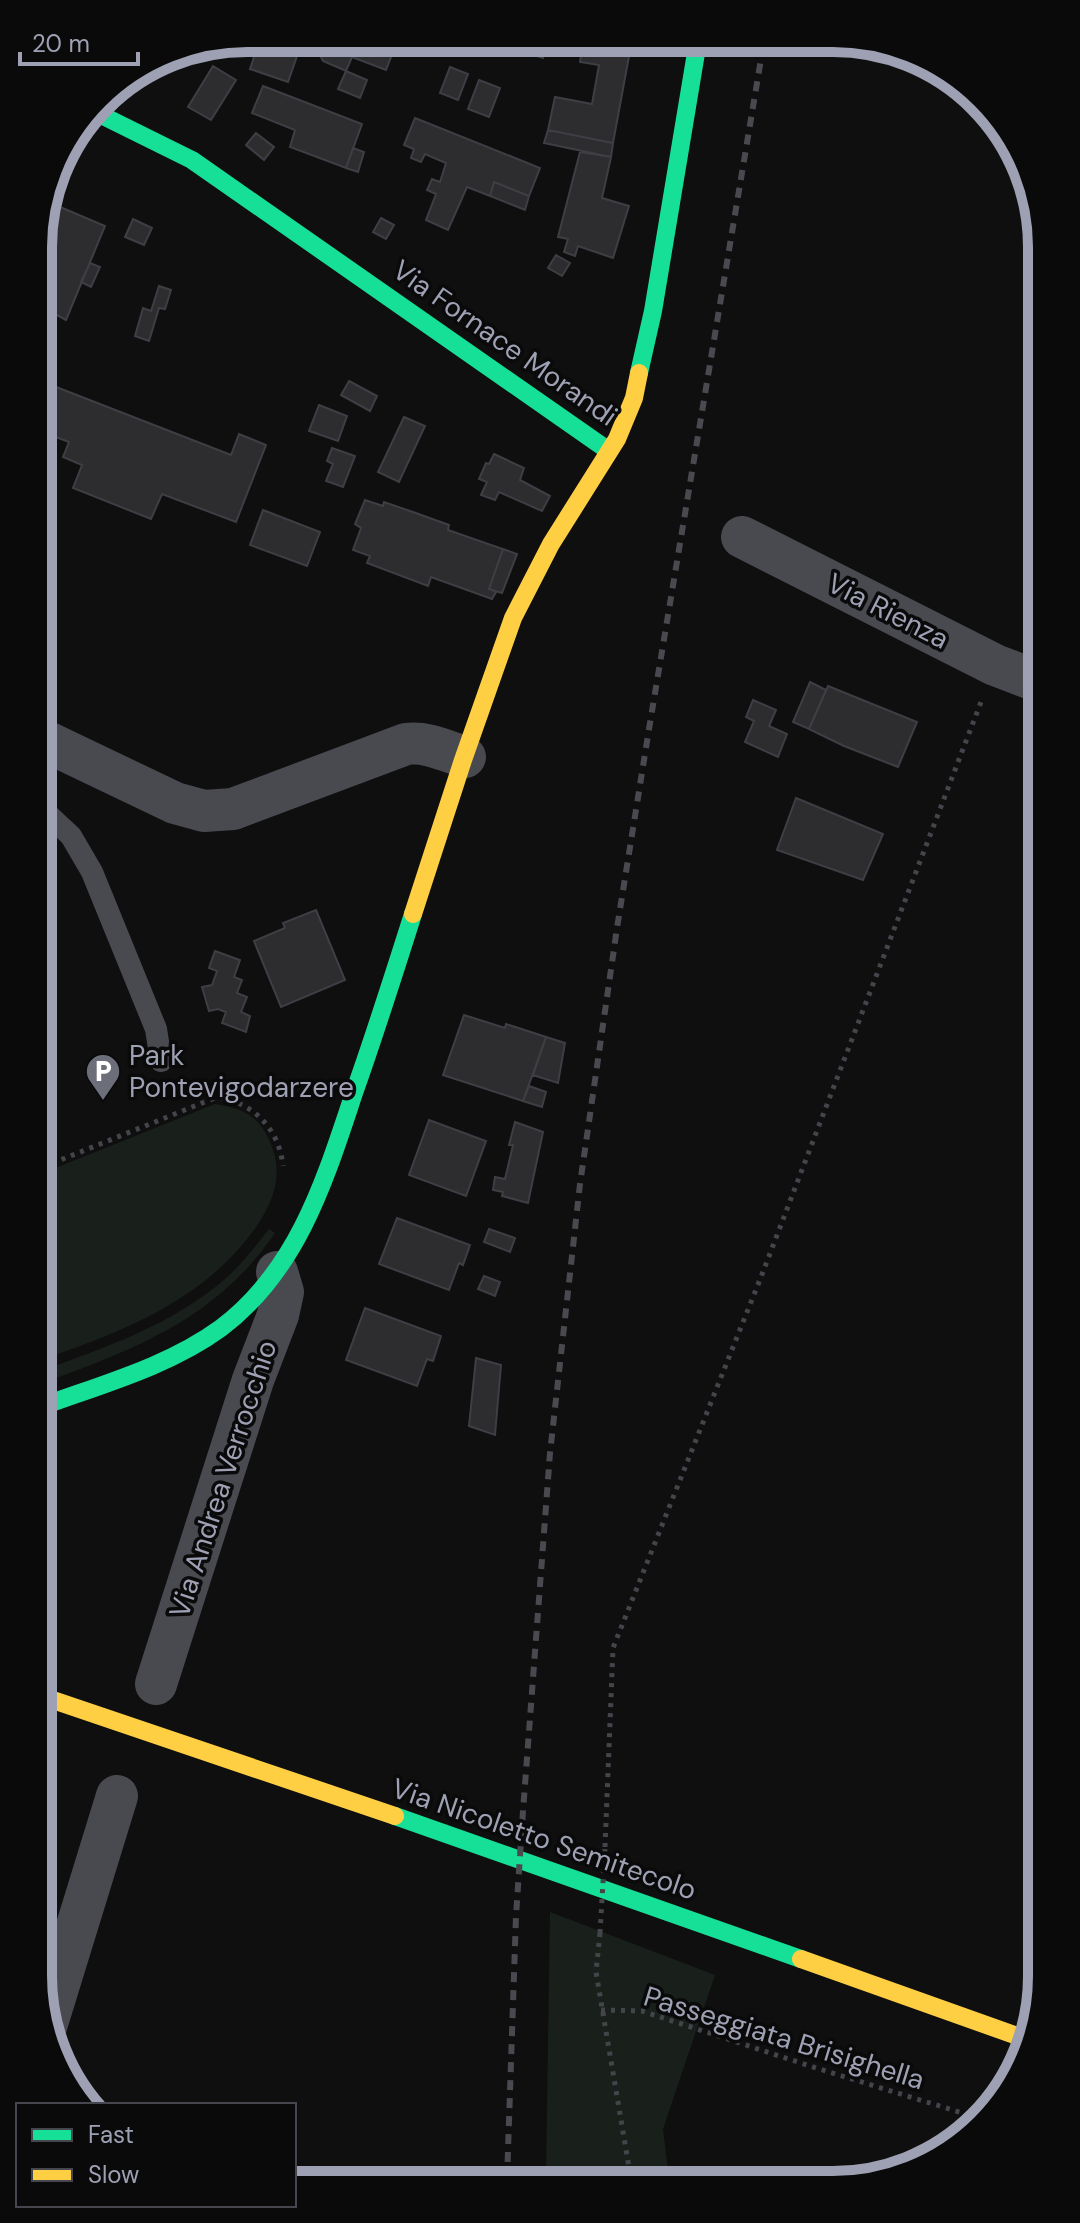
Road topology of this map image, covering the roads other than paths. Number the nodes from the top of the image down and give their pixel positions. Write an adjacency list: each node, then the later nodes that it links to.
1 (696, 52): 3 (street, Via Fornace Morandi)
2 (102, 116): 3 (street, Via Fornace Morandi)
3 (609, 451): 7 (street, Via Andrea Verrocchio)
4 (742, 537): 5 (street, Via Rienza)
5 (1028, 678)
6 (52, 744): 7 (street)
7 (465, 757): 10 (street, Via Andrea Verrocchio)
8 (52, 818): 9 (lane)
9 (161, 1061)
10 (277, 1272): 11 (street, Via Andrea Verrocchio); 12 (street, Via Andrea Verrocchio)
11 (52, 1403)
12 (156, 1684)
13 (52, 1700): 16 (street, Via Nicoletto Semitecolo)
14 (117, 1796): 15 (street)
15 (54, 2001)
16 (1018, 2036)

